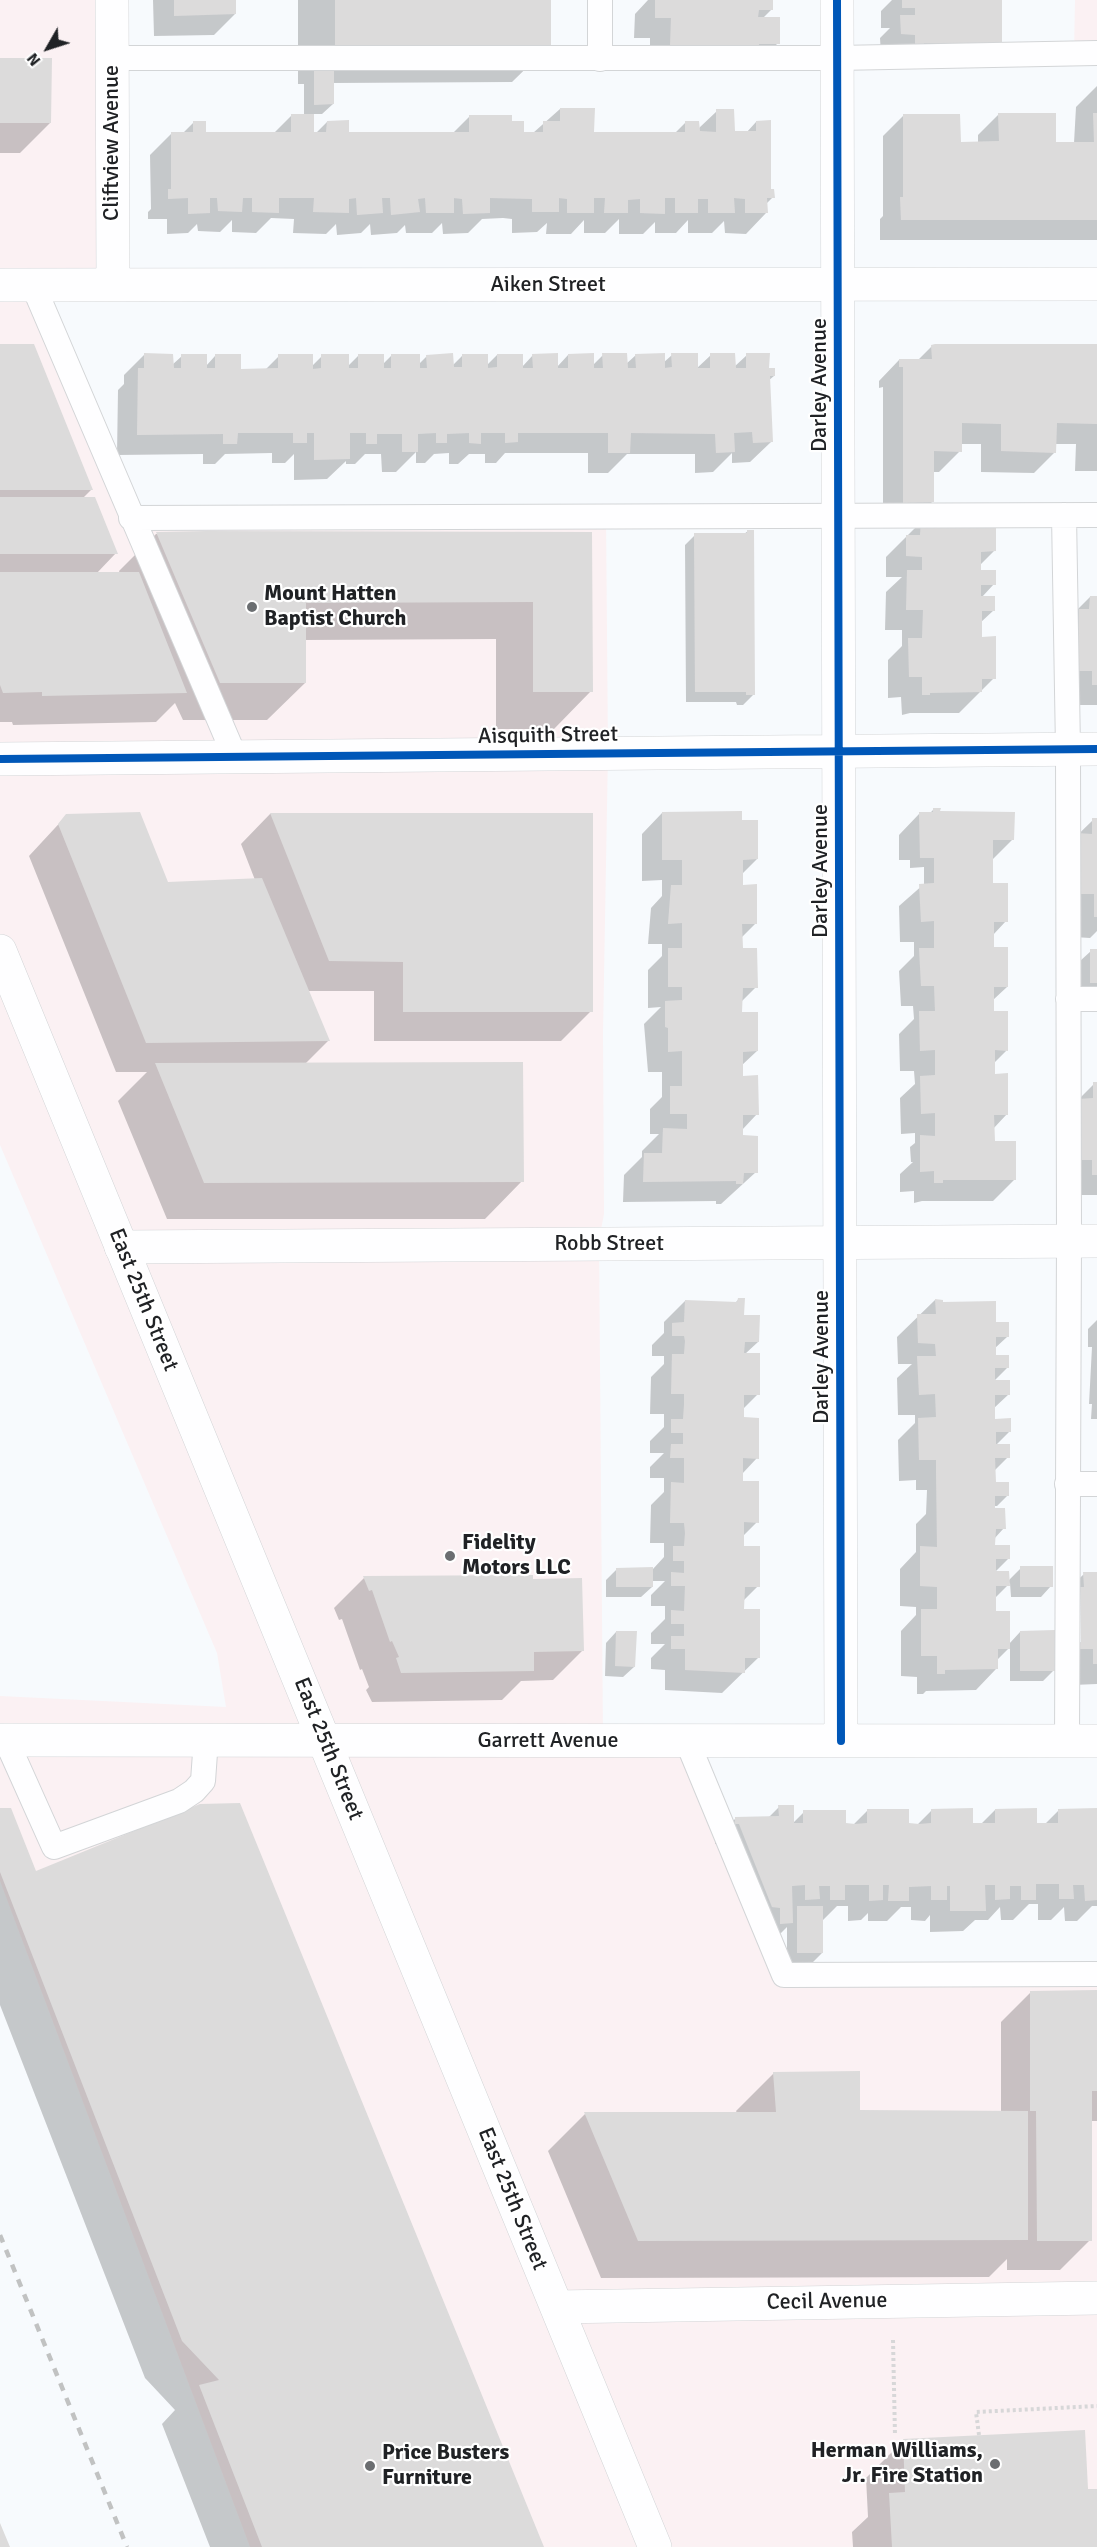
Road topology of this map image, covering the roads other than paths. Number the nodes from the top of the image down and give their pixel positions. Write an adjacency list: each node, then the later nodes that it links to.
1 (112, 0): 5 (street, Cliftview Avenue)
2 (600, 0): 7 (lane)
3 (837, 0): 6 (street, Darley Avenue)
4 (1097, 52): 6 (lane)
5 (112, 58): 7 (lane); 12 (street, Cliftview Avenue)
6 (837, 58): 7 (lane); 8 (street, Darley Avenue)
7 (600, 59)
8 (837, 284): 9 (street, Aiken Street); 12 (street, Aiken Street); 13 (street, Darley Avenue)
9 (1097, 284)
10 (0, 285): 11 (street, Aiken Street)
11 (33, 285): 12 (street, Aiken Street); 16 (lane)
12 (113, 285)
13 (838, 515): 14 (lane); 16 (lane); 18 (street, Darley Avenue)
14 (1064, 515): 15 (lane); 17 (lane)
15 (1097, 515)
16 (131, 518): 19 (lane)
17 (1082, 749): 18 (street, Aisquith Street); 22 (lane)
18 (839, 751): 19 (street, Aisquith Street); 25 (street, Darley Avenue)
19 (235, 757): 20 (street, Aisquith Street)
20 (0, 759)
21 (0, 951): 26 (street, East 25th Street)
22 (1068, 999): 23 (lane); 24 (lane)
23 (1097, 999)
24 (1083, 1241): 25 (street, Robb Street); 27 (lane)
25 (840, 1242): 26 (street, Robb Street); 33 (street, Darley Avenue)
26 (121, 1247): 31 (street, East 25th Street)
27 (1067, 1484): 28 (lane); 34 (lane)
28 (1097, 1484)
29 (206, 1739): 30 (street, Garrett Avenue); 30 (lane); 31 (street, Garrett Avenue)
30 (3, 1740)
31 (324, 1740): 32 (street, Garrett Avenue); 37 (street, East 25th Street)
32 (687, 1741): 33 (street, Garrett Avenue); 35 (lane)
33 (841, 1741): 34 (street, Garrett Avenue)
34 (1082, 1741)
35 (1097, 1974)
36 (1097, 2298): 37 (street, Cecil Avenue)
37 (556, 2307): 38 (street, East 25th Street)
38 (656, 2547)

